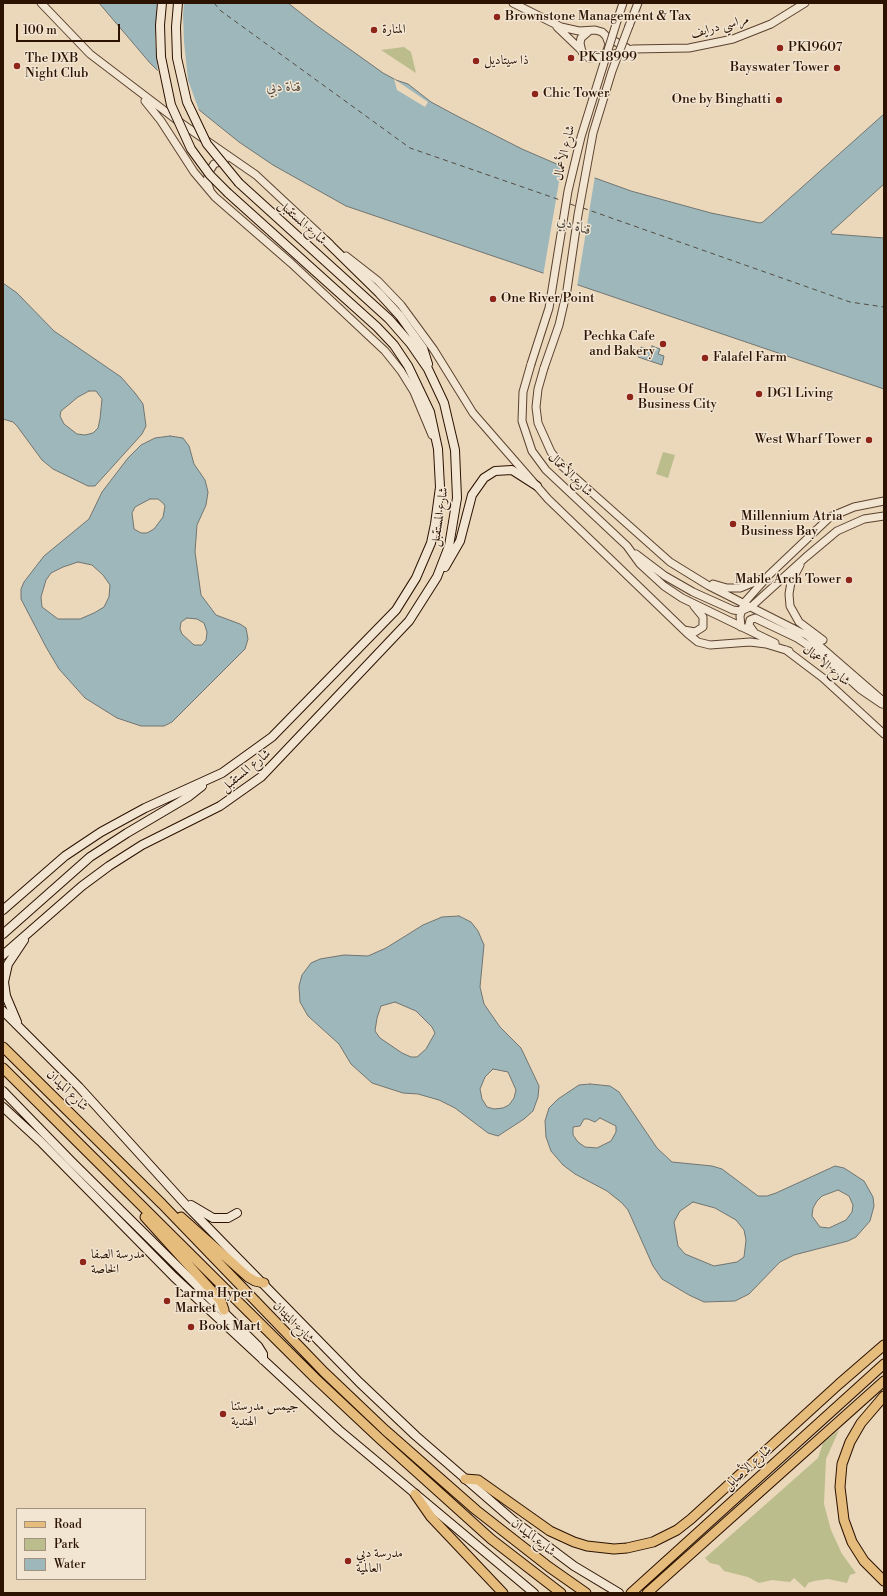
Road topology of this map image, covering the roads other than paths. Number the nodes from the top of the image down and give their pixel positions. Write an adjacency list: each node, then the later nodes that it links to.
1 (41, 3): 14 (street)
2 (162, 3): 19 (main road, شارع المستقبل, bridge)
3 (178, 3): 18 (main road, شارع المستقبل, bridge)
4 (513, 3): 8 (street)
5 (623, 3): 23 (street, شارع الأعمال, bridge)
6 (638, 3): 27 (street, شارع الأعمال, bridge)
7 (805, 3): 12 (street, مراسي درايف)
8 (552, 23): 9 (street); 11 (street)
9 (589, 31): 10 (street); 11 (street)
10 (606, 36): 12 (street, مراسي درايف); 13 (street)
11 (580, 49): 13 (street)
12 (633, 50): 13 (street, مراسي درايف)
13 (602, 57)
14 (134, 89): 15 (street); 16 (street)
15 (233, 160): 16 (street); 17 (street)
16 (210, 191): 19 (street)
17 (326, 241): 18 (main road); 20 (street)
18 (428, 369): 26 (main road, شارع المستقبل)
19 (438, 449): 40 (main road, شارع المستقبل)
20 (537, 486): 26 (main road); 33 (street)
21 (884, 501): 25 (street)
22 (884, 516): 24 (street)
23 (627, 546): 28 (street, شارع الأعمال); 31 (street)
24 (806, 557): 30 (street); 36 (street)
25 (769, 575): 27 (street); 29 (street)
26 (437, 577): 42 (main road, شارع المستقبل)
27 (694, 578): 29 (street, شارع الأعمال)
28 (692, 603): 32 (street, شارع الأعمال); 33 (street)
29 (744, 603): 30 (street, شارع الأعمال); 31 (street)
30 (752, 606): 31 (street); 36 (street, شارع الأعمال)
31 (741, 611): 32 (street)
32 (741, 626): 34 (street, شارع الأعمال)
33 (684, 630): 35 (street)
34 (758, 635): 35 (street, شارع الأعمال); 38 (street)
35 (788, 651): 39 (street, شارع الأعمال)
36 (863, 682): 37 (street, شارع الأعمال)
37 (884, 702)
38 (884, 705)
39 (884, 734)
40 (208, 780): 41 (main road, شارع المستقبل); 43 (main road)
41 (3, 910)
42 (32, 929): 44 (main road, شارع المستقبل); 46 (main road)
43 (3, 934)
44 (3, 955)
45 (3, 1011): 46 (main road)
46 (18, 1026): 53 (main road)
47 (6, 1050): 52 (main road, شارع الميدان)
48 (3, 1068): 51 (main road, شارع الميدان)
49 (3, 1092): 56 (main road)
50 (3, 1107): 58 (main road)
51 (127, 1192): 56 (main road); 67 (main road, شارع الميدان)
52 (162, 1204): 55 (main road); 68 (main road, شارع الميدان)
53 (186, 1205): 54 (main road); 55 (main road)
54 (237, 1213)
55 (264, 1283): 62 (main road)
56 (224, 1310): 58 (main road)
57 (884, 1345): 62 (main road)
58 (263, 1360): 63 (main road)
59 (884, 1364): 70 (main road, شارع الأصايل)
60 (884, 1381): 71 (main road, شارع الأصايل)
61 (884, 1396): 64 (main road)
62 (465, 1479): 69 (main road)
63 (415, 1494): 65 (main road); 66 (main road)
64 (884, 1581)
65 (503, 1593)
66 (534, 1593)
67 (561, 1593)
68 (586, 1593)
69 (619, 1593)
70 (631, 1593)
71 (647, 1593)

